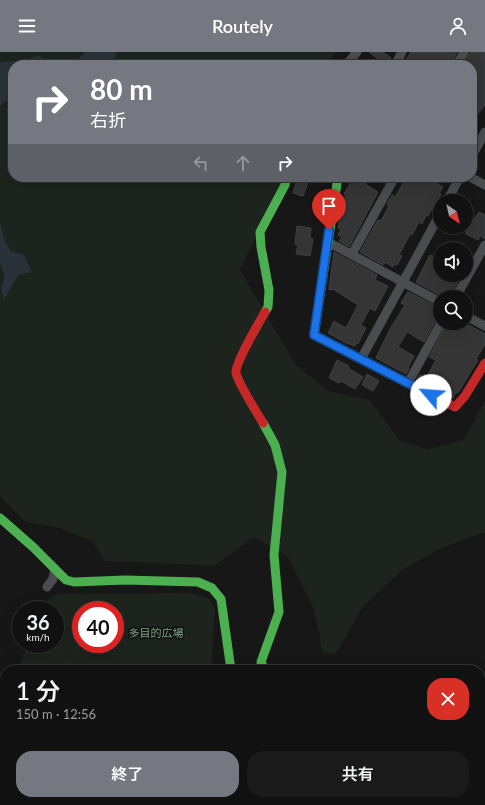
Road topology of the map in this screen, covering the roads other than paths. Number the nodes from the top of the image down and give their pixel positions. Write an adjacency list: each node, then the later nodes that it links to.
1 (357, 52): 2 (street)
2 (350, 60)
3 (485, 132): 4 (street)
4 (477, 147)
5 (286, 182): 27 (street)
6 (337, 182): 11 (street)
7 (392, 182): 13 (street)
8 (457, 182): 9 (street)
9 (451, 194)
10 (433, 227): 14 (street)
11 (328, 242): 13 (street); 20 (street)
12 (485, 245): 15 (street)
13 (352, 254): 14 (street)
14 (403, 282): 16 (street); 20 (street)
15 (460, 290)
16 (433, 298)
17 (473, 320): 18 (street)
18 (485, 326)
19 (437, 330): 22 (street)
20 (361, 359): 22 (street)
21 (485, 363): 22 (street)
22 (408, 383)
23 (0, 518): 24 (street)
24 (55, 569): 25 (street); 25 (street)
25 (66, 580): 26 (street)
26 (230, 665)
27 (262, 665)

